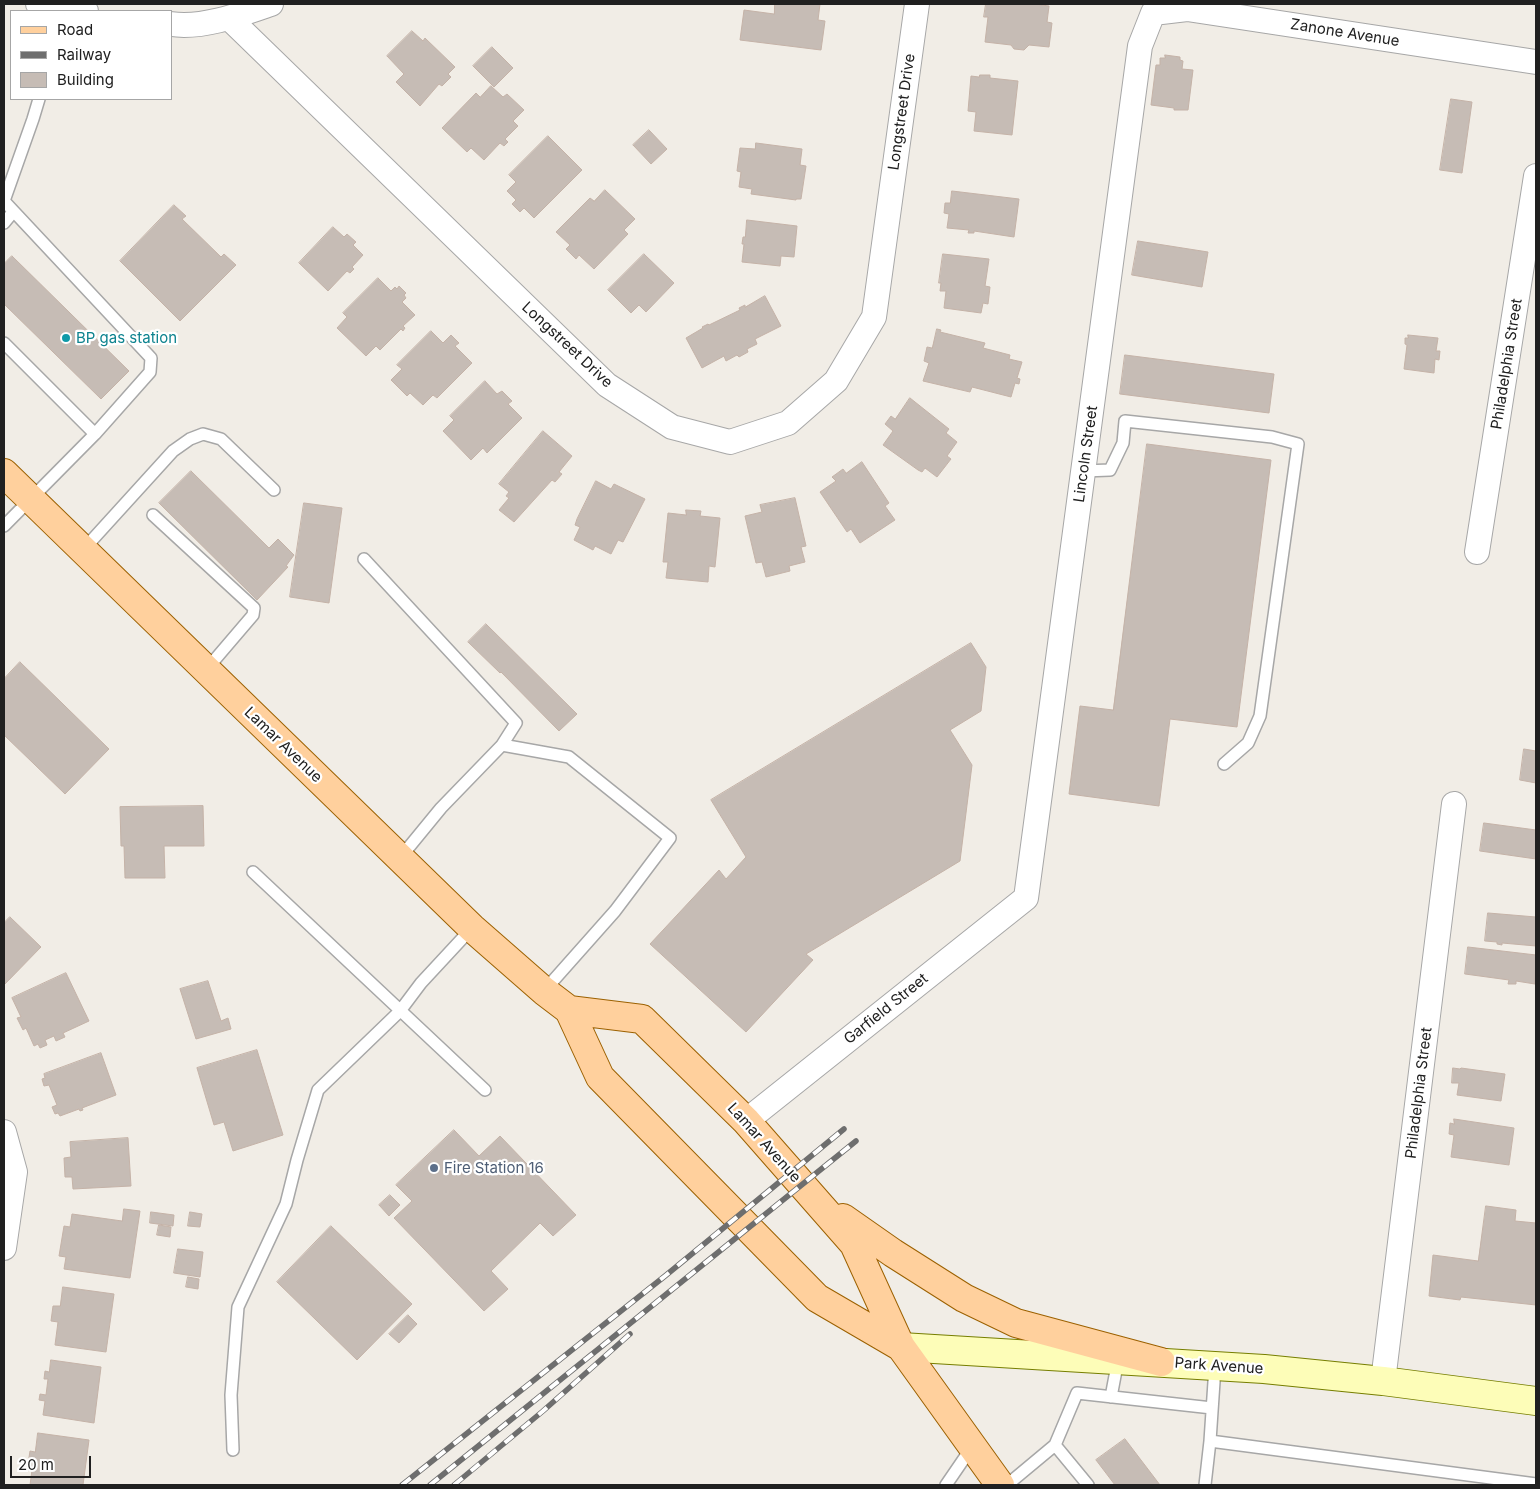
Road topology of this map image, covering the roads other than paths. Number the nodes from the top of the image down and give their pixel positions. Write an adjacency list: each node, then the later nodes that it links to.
1 (38, 4): 4 (street)
2 (270, 4): 6 (street)
3 (917, 4): 6 (street, Longstreet Drive)
4 (79, 10)
5 (1153, 13): 8 (street, Zanone Avenue); 16 (street, Lincoln Street)
6 (230, 19): 7 (street)
7 (172, 24)
8 (1536, 62)
9 (39, 100): 11 (lane)
10 (1536, 176): 23 (street, Philadelphia Street)
11 (4, 201): 12 (lane)
12 (13, 212): 13 (lane); 15 (lane)
13 (4, 223)
14 (4, 343): 15 (lane)
15 (95, 434): 19 (lane)
16 (1084, 471): 27 (lane); 31 (street, Lincoln Street)
17 (4, 474): 19 (main road, Lamar Avenue)
18 (274, 490): 22 (lane)
19 (31, 499): 21 (lane); 22 (main road, Lamar Avenue)
20 (153, 515): 25 (lane)
21 (4, 526)
22 (83, 550): 25 (main road, Lamar Avenue)
23 (1477, 552)
24 (364, 559): 26 (lane)
25 (206, 670): 29 (main road, Lamar Avenue)
26 (502, 745): 29 (lane); 33 (lane)
27 (1224, 764)
28 (1454, 804): 45 (street, Philadelphia Street)
29 (399, 858): 32 (main road, Lamar Avenue)
30 (253, 872): 35 (lane)
31 (1026, 898): 37 (street, Garfield Street)
32 (472, 928): 33 (main road, Lamar Avenue); 35 (lane)
33 (544, 991): 34 (main road, Lamar Avenue)
34 (569, 1010): 37 (main road, Lamar Avenue); 41 (main road, Lamar Avenue)
35 (400, 1011): 36 (lane); 52 (lane)
36 (485, 1090)
37 (746, 1121): 39 (main road, Lamar Avenue)
38 (4, 1132): 40 (street)
39 (813, 1198): 41 (main road, Lamar Avenue); 43 (main road)
40 (4, 1248)
41 (901, 1347): 42 (main road, Park Avenue); 51 (main road, Lamar Avenue)
42 (1118, 1360): 43 (main road, Park Avenue); 46 (lane)
43 (1161, 1362): 44 (main road, Park Avenue)
44 (1214, 1366): 45 (main road, Park Avenue); 48 (lane)
45 (1383, 1381): 47 (main road, Park Avenue)
46 (1111, 1397): 48 (lane); 50 (lane)
47 (1536, 1401)
48 (1212, 1408): 49 (lane)
49 (1210, 1441): 53 (lane); 58 (lane)
50 (1055, 1445): 56 (lane); 57 (lane)
51 (972, 1447): 54 (lane); 55 (main road, Lamar Avenue)
52 (233, 1450)
53 (1536, 1484)
54 (946, 1485)
55 (1000, 1485)
56 (1007, 1485)
57 (1088, 1485)
58 (1205, 1485)

